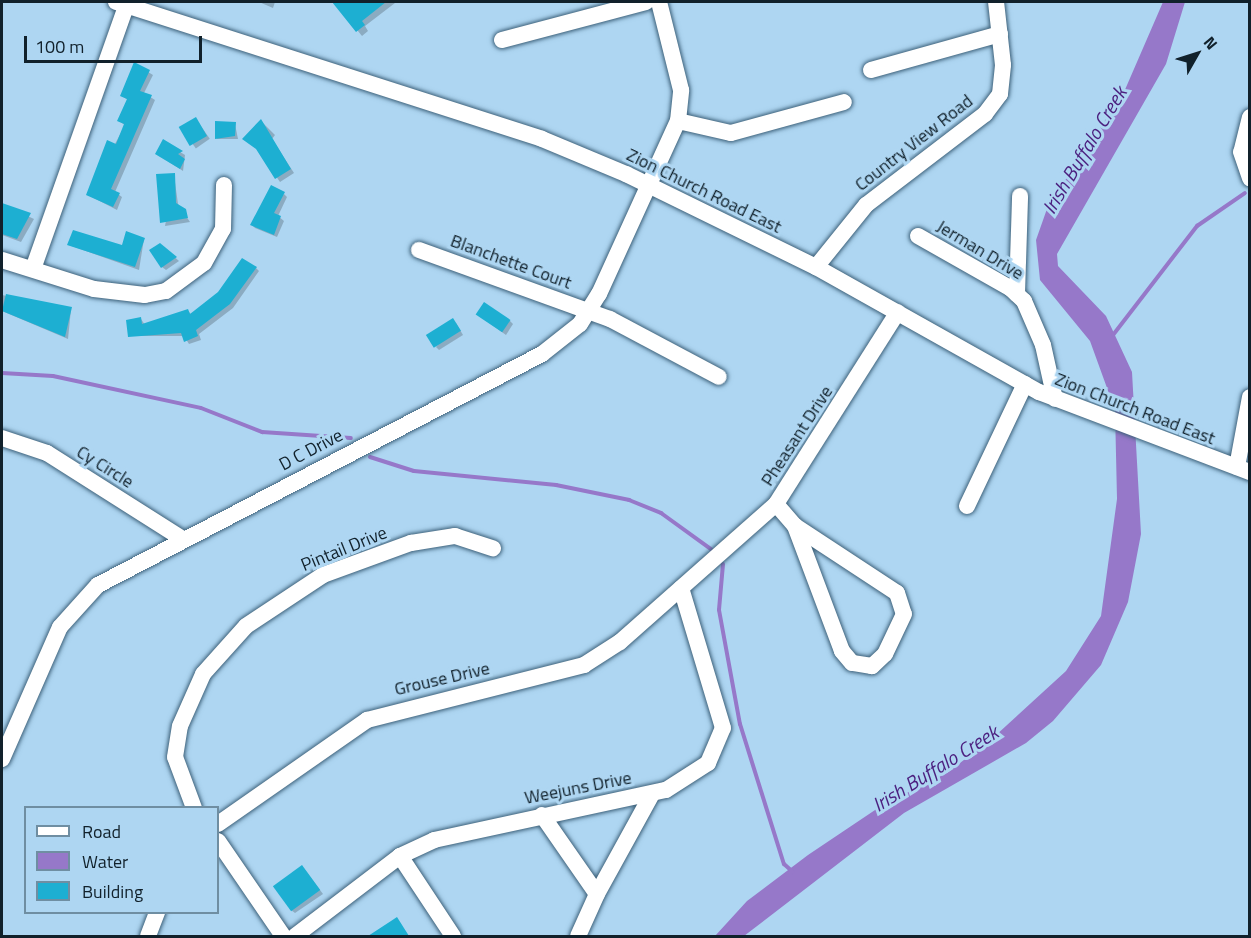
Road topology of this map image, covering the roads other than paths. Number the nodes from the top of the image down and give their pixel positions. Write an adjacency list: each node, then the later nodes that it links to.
1 (646, 2): 6 (street)
2 (659, 2): 10 (street, D C Drive)
3 (996, 2): 5 (street, Country View Road)
4 (121, 4): 13 (street, Zion Church Road East); 19 (street)
5 (1000, 34): 7 (street); 18 (street, Country View Road)
6 (502, 40)
7 (871, 70)
8 (844, 102): 10 (street)
9 (1250, 117): 11 (street)
10 (678, 121): 13 (street, D C Drive)
11 (1250, 178)
12 (224, 185): 19 (street)
13 (650, 185): 18 (street, Zion Church Road East); 21 (street, D C Drive)
14 (1020, 196): 20 (street)
15 (918, 236): 20 (street, Jerman Drive)
16 (419, 250): 21 (street, Blanchette Court)
17 (2, 260): 19 (street)
18 (816, 267): 22 (street, Zion Church Road East)
19 (33, 269)
20 (1017, 294): 26 (street, Jerman Drive)
21 (589, 311): 23 (street, Blanchette Court); 32 (street, D C Drive)
22 (898, 312): 24 (street, Zion Church Road East); 29 (street, Pheasant Drive)
23 (718, 377)
24 (1025, 384): 26 (street, Zion Church Road East); 30 (street)
25 (1250, 397): 28 (street)
26 (1063, 403): 28 (street, Zion Church Road East)
27 (2, 438): 32 (street, Cy Circle)
28 (1243, 469)
29 (776, 504): 31 (street); 34 (street, Pheasant Drive)
30 (967, 507)
31 (795, 526): 31 (street)
32 (184, 540): 35 (street, D C Drive)
33 (493, 548): 37 (street, Pintail Drive)
34 (681, 588): 36 (street, Weejuns Drive); 39 (street, Grouse Drive)
35 (2, 759)
36 (652, 794): 38 (street, Weejuns Drive); 42 (street)
37 (194, 806)
38 (542, 815): 41 (street, Weejuns Drive); 42 (street)
39 (219, 823)
40 (219, 842): 45 (street)
41 (400, 856): 46 (street, Weejuns Drive); 47 (street)
42 (597, 894): 48 (street)
43 (156, 914): 44 (street)
44 (147, 936)
45 (283, 936)
46 (296, 936)
47 (453, 936)
48 (578, 936)

